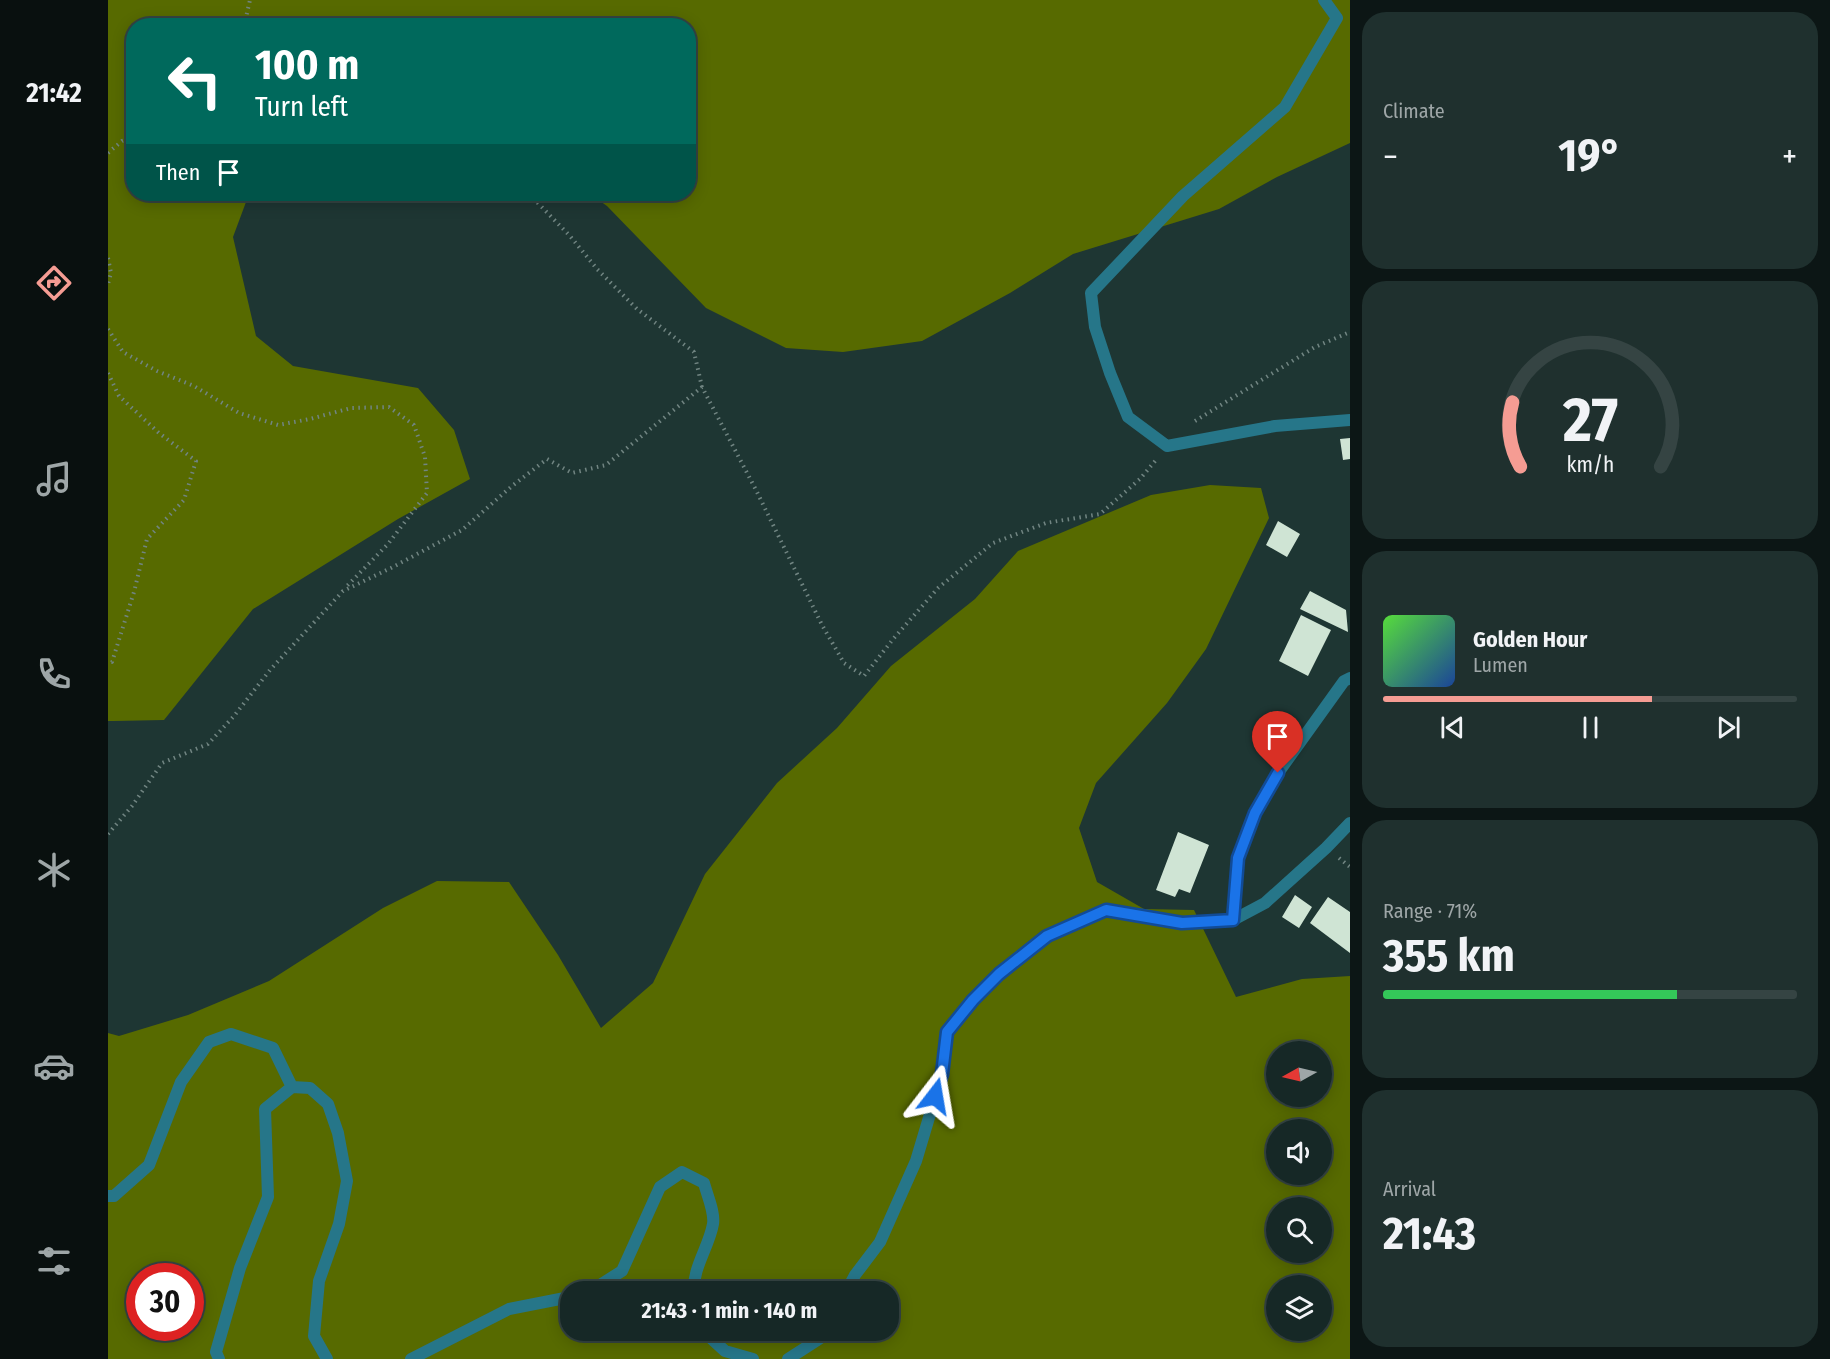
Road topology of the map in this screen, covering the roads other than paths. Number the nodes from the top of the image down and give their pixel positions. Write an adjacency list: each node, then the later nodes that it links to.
1 (1324, 0): 2 (street)
2 (1350, 420)
3 (1350, 678): 5 (street)
4 (1350, 823): 5 (street)
5 (1233, 920): 10 (street)
6 (292, 1087): 7 (street); 14 (street); 15 (street)
7 (108, 1196)
8 (606, 1281): 9 (street)
9 (693, 1281)
10 (852, 1281)
11 (560, 1299): 16 (street)
12 (714, 1341): 17 (street)
13 (816, 1341): 18 (street)
14 (219, 1359)
15 (327, 1359)
16 (411, 1359)
17 (753, 1359)
18 (788, 1359)

